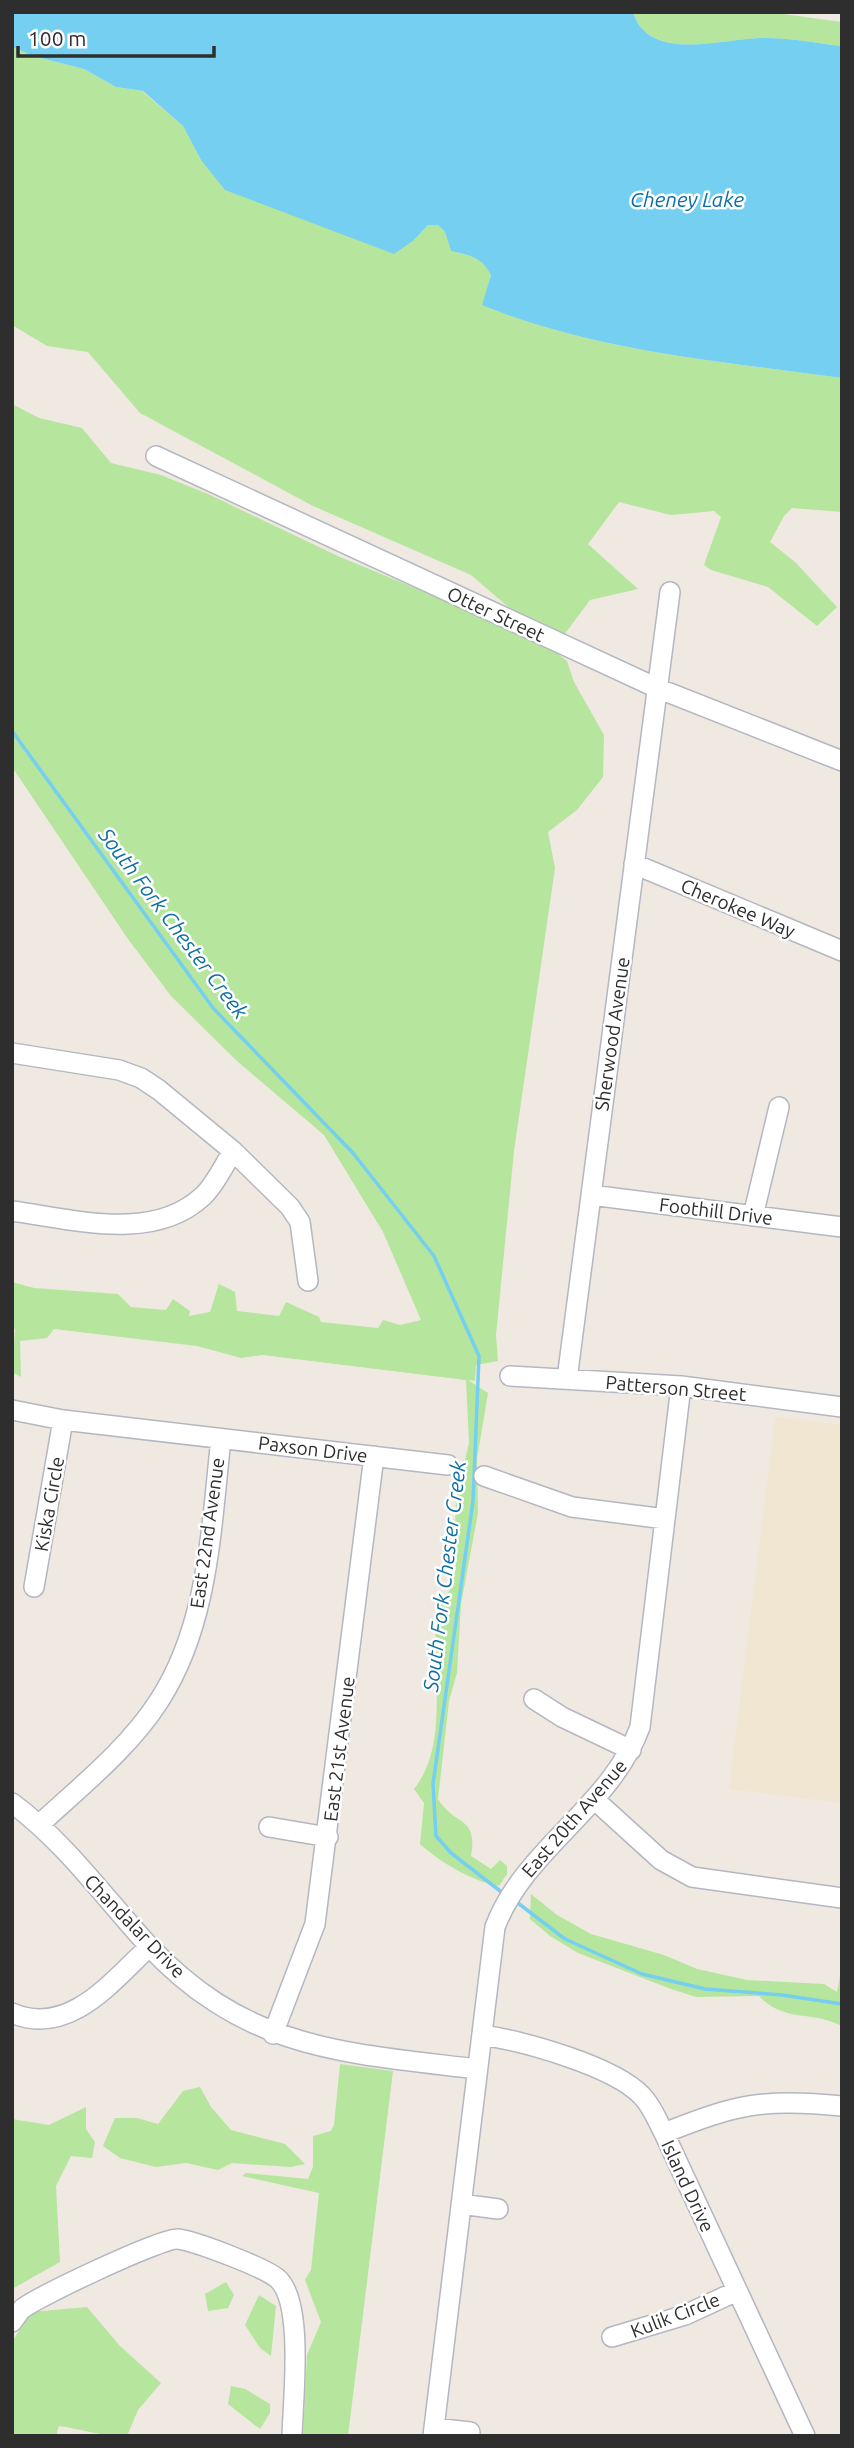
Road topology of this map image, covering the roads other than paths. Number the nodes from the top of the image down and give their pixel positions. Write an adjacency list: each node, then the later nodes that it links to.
1 (156, 456): 3 (street, Otter Street)
2 (670, 592): 3 (street, Sherwood Avenue)
3 (657, 688): 4 (street, Otter Street); 5 (street, Sherwood Avenue)
4 (842, 761)
5 (634, 864): 6 (street, Cherokee Way); 10 (street, Sherwood Avenue)
6 (842, 951)
7 (12, 1053): 9 (street)
8 (779, 1107): 12 (street)
9 (233, 1152): 11 (street); 14 (street)
10 (591, 1195): 12 (street, Foothill Drive); 16 (street, Sherwood Avenue)
11 (12, 1211)
12 (753, 1216): 13 (street, Foothill Drive)
13 (842, 1227)
14 (308, 1281)
15 (510, 1376): 16 (street, Patterson Street)
16 (567, 1379): 17 (street, Patterson Street)
17 (681, 1386): 18 (street, Patterson Street); 25 (street, East 20th Avenue)
18 (842, 1407)
19 (12, 1410): 20 (street, Paxson Drive)
20 (63, 1420): 21 (street, Paxson Drive); 26 (street, Kiska Circle)
21 (221, 1439): 22 (street, Paxson Drive); 31 (street, East 22nd Avenue)
22 (374, 1456): 23 (street, Paxson Drive); 33 (street, East 21st Avenue)
23 (447, 1465)
24 (484, 1476): 25 (street)
25 (665, 1519): 28 (street, East 20th Avenue)
26 (34, 1587)
27 (534, 1699): 28 (street)
28 (631, 1750): 29 (street, East 20th Avenue)
29 (595, 1800): 34 (street); 38 (street, East 20th Avenue)
30 (12, 1803): 31 (street, Chandalar Drive)
31 (40, 1824): 35 (street, Chandalar Drive)
32 (269, 1826): 33 (street)
33 (328, 1837): 37 (street, East 21st Avenue)
34 (842, 1898)
35 (149, 1947): 36 (street); 37 (street, Chandalar Drive)
36 (12, 2014)
37 (273, 2034): 39 (street, Chandalar Drive)
38 (482, 2035): 39 (street, East 20th Avenue); 41 (street, Island Drive)
39 (477, 2069): 42 (street, East 20th Avenue)
40 (842, 2106): 41 (street)
41 (664, 2133): 44 (street, Island Drive)
42 (461, 2204): 43 (street); 47 (street, East 20th Avenue)
43 (498, 2209)
44 (737, 2291): 46 (street, Kulik Circle); 50 (street, Island Drive)
45 (12, 2322): 49 (street)
46 (612, 2337)
47 (433, 2432): 48 (street)
48 (470, 2432)
49 (292, 2436)
50 (805, 2436)

